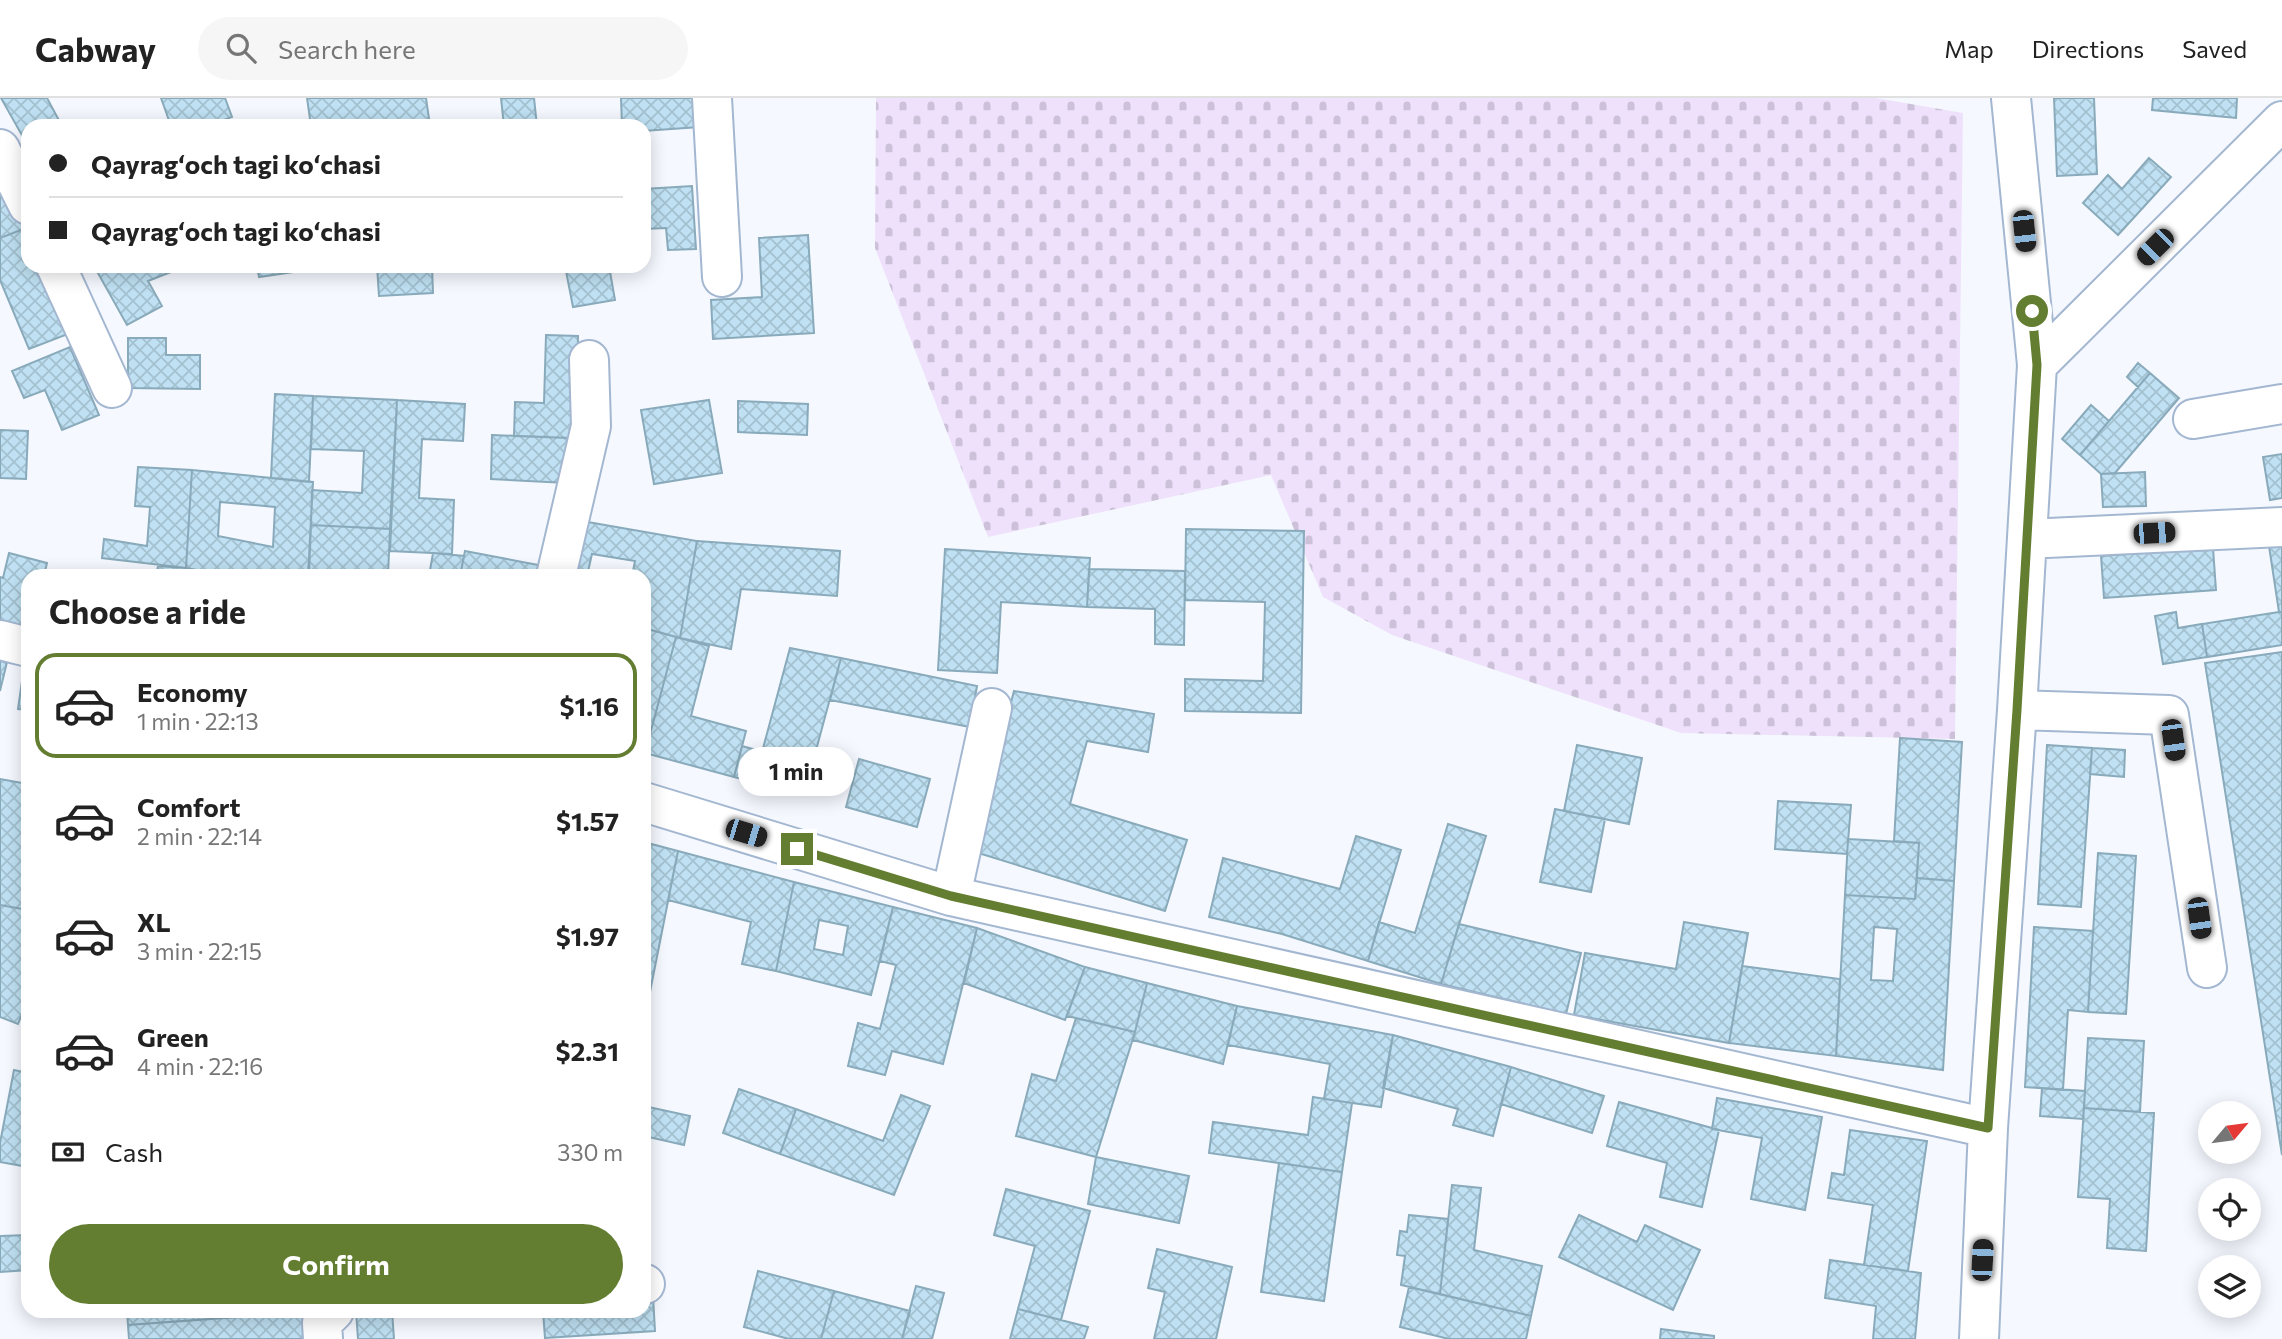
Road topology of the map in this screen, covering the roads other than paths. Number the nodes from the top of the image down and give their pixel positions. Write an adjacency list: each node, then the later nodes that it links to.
1 (712, 98): 7 (street)
2 (2011, 98): 9 (street)
3 (2276, 116): 9 (street)
4 (0, 149): 5 (street)
5 (21, 191)
6 (59, 273): 10 (street)
7 (722, 277)
8 (589, 360): 15 (street)
9 (2037, 365): 14 (street)
10 (112, 388)
11 (2282, 404): 12 (street)
12 (2193, 419)
13 (2282, 527): 14 (street)
14 (2027, 539): 19 (street)
15 (558, 569)
16 (0, 640): 17 (street)
17 (21, 645)
18 (992, 708): 21 (street)
19 (2017, 710): 22 (street); 23 (street)
20 (651, 804): 21 (street)
21 (951, 896): 23 (street)
22 (2207, 968)
23 (1988, 1128): 26 (street)
24 (327, 1318): 25 (street)
25 (323, 1339)
26 (1979, 1339)

